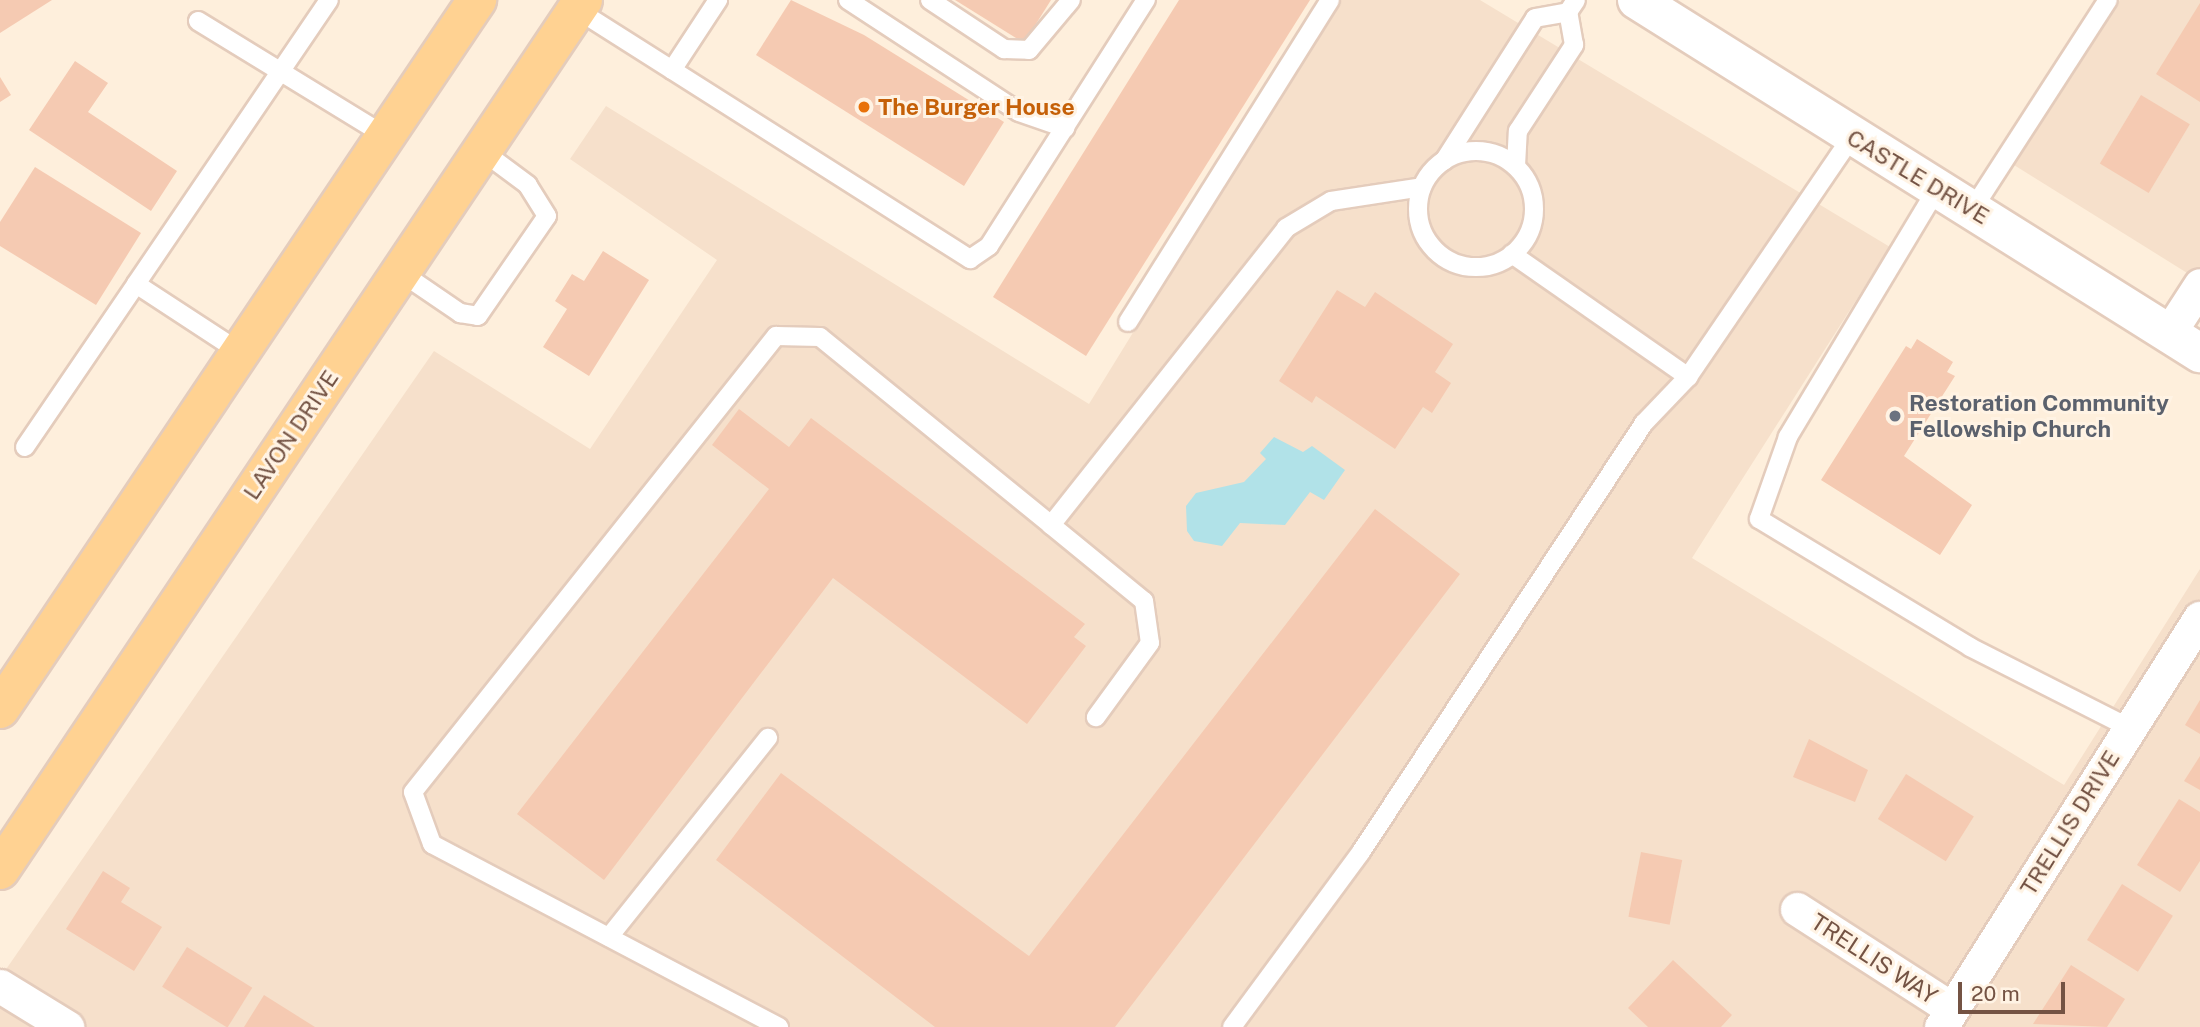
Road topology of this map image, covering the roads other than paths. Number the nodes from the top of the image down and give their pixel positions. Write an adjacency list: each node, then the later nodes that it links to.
1 (329, 0): 15 (lane)
2 (477, 0): 17 (main road)
3 (718, 0): 14 (lane)
4 (848, 0): 16 (lane)
5 (930, 0): 6 (lane)
6 (1071, 0)
7 (1146, 0): 16 (lane)
8 (1330, 0): 29 (lane)
9 (1637, 0): 18 (main road, CASTLE DRIVE)
10 (2108, 0): 24 (lane)
11 (579, 5): 14 (lane); 19 (main road, LAVON DRIVE)
12 (1572, 6): 20 (lane); 21 (lane)
13 (198, 21): 15 (lane)
14 (672, 70): 16 (lane)
15 (280, 71): 17 (lane); 27 (lane)
16 (1065, 128)
17 (386, 136): 31 (main road)
18 (1852, 137): 23 (main road, CASTLE DRIVE); 32 (lane)
19 (482, 151): 26 (main road, LAVON DRIVE); 26 (lane)
20 (1444, 161): 21 (lane); 22 (lane)
21 (1516, 166): 25 (lane)
22 (1422, 187): 25 (lane); 34 (lane)
23 (1938, 187): 24 (main road, CASTLE DRIVE); 38 (lane)
24 (1972, 210): 30 (main road, CASTLE DRIVE)
25 (1512, 254): 32 (lane)
26 (400, 272): 40 (main road, LAVON DRIVE)
27 (136, 284): 31 (lane); 33 (lane)
28 (2200, 285): 30 (street)
29 (1128, 322)
30 (2184, 343)
31 (240, 352): 36 (main road)
32 (1688, 377): 47 (lane)
33 (25, 447)
34 (1051, 525): 37 (lane); 42 (lane)
35 (2200, 618): 38 (street, TRELLIS DRIVE)
36 (6, 687)
37 (1096, 717)
38 (2130, 728): 44 (street, TRELLIS DRIVE)
39 (768, 738): 42 (lane)
40 (0, 870)
41 (1797, 909): 44 (street, TRELLIS WAY)
42 (609, 937): 46 (lane)
43 (0, 986): 45 (street)
44 (1946, 1018)
45 (67, 1027)
46 (779, 1027)
47 (1232, 1027)

